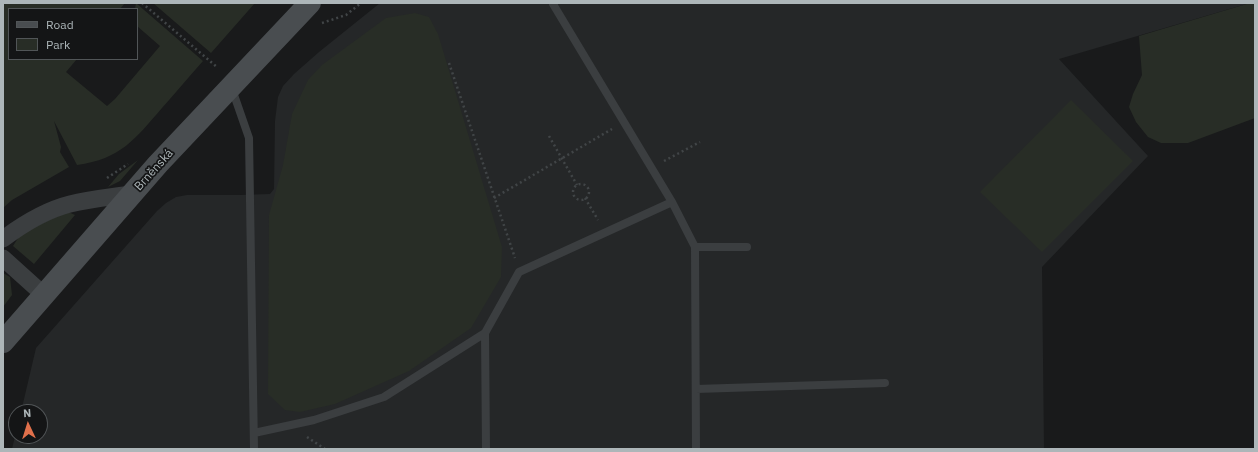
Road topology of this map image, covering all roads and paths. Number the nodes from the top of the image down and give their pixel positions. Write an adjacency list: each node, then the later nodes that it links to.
1 (142, 3): 5 (path)
2 (310, 3): 6 (main road, Brněnská)
3 (554, 3): 7 (lane)
4 (449, 63): 16 (path)
5 (218, 68)
6 (231, 87): 15 (main road, Brněnská); 30 (lane)
7 (625, 122): 10 (path); 12 (lane)
8 (548, 136): 10 (path)
9 (700, 142): 12 (path)
10 (561, 159): 14 (path); 16 (path)
11 (133, 160): 13 (path)
12 (652, 168): 18 (lane)
13 (103, 181)
14 (577, 185): 17 (path); 17 (path)
15 (131, 194): 20 (street); 25 (main road, Brněnská)
16 (494, 198): 24 (path)
17 (585, 198): 19 (path)
18 (672, 202): 19 (lane); 21 (lane)
19 (604, 232): 24 (lane)
20 (3, 239)
21 (695, 247): 22 (lane); 29 (lane)
22 (747, 247)
23 (3, 258): 25 (street)
24 (519, 272): 26 (lane)
25 (44, 295): 27 (main road, Brněnská)
26 (484, 333): 30 (lane); 32 (lane)
27 (3, 342)
28 (886, 383): 29 (lane)
29 (696, 389): 33 (lane)
30 (254, 433): 31 (lane)
31 (254, 449)
32 (486, 449)
33 (696, 449)

